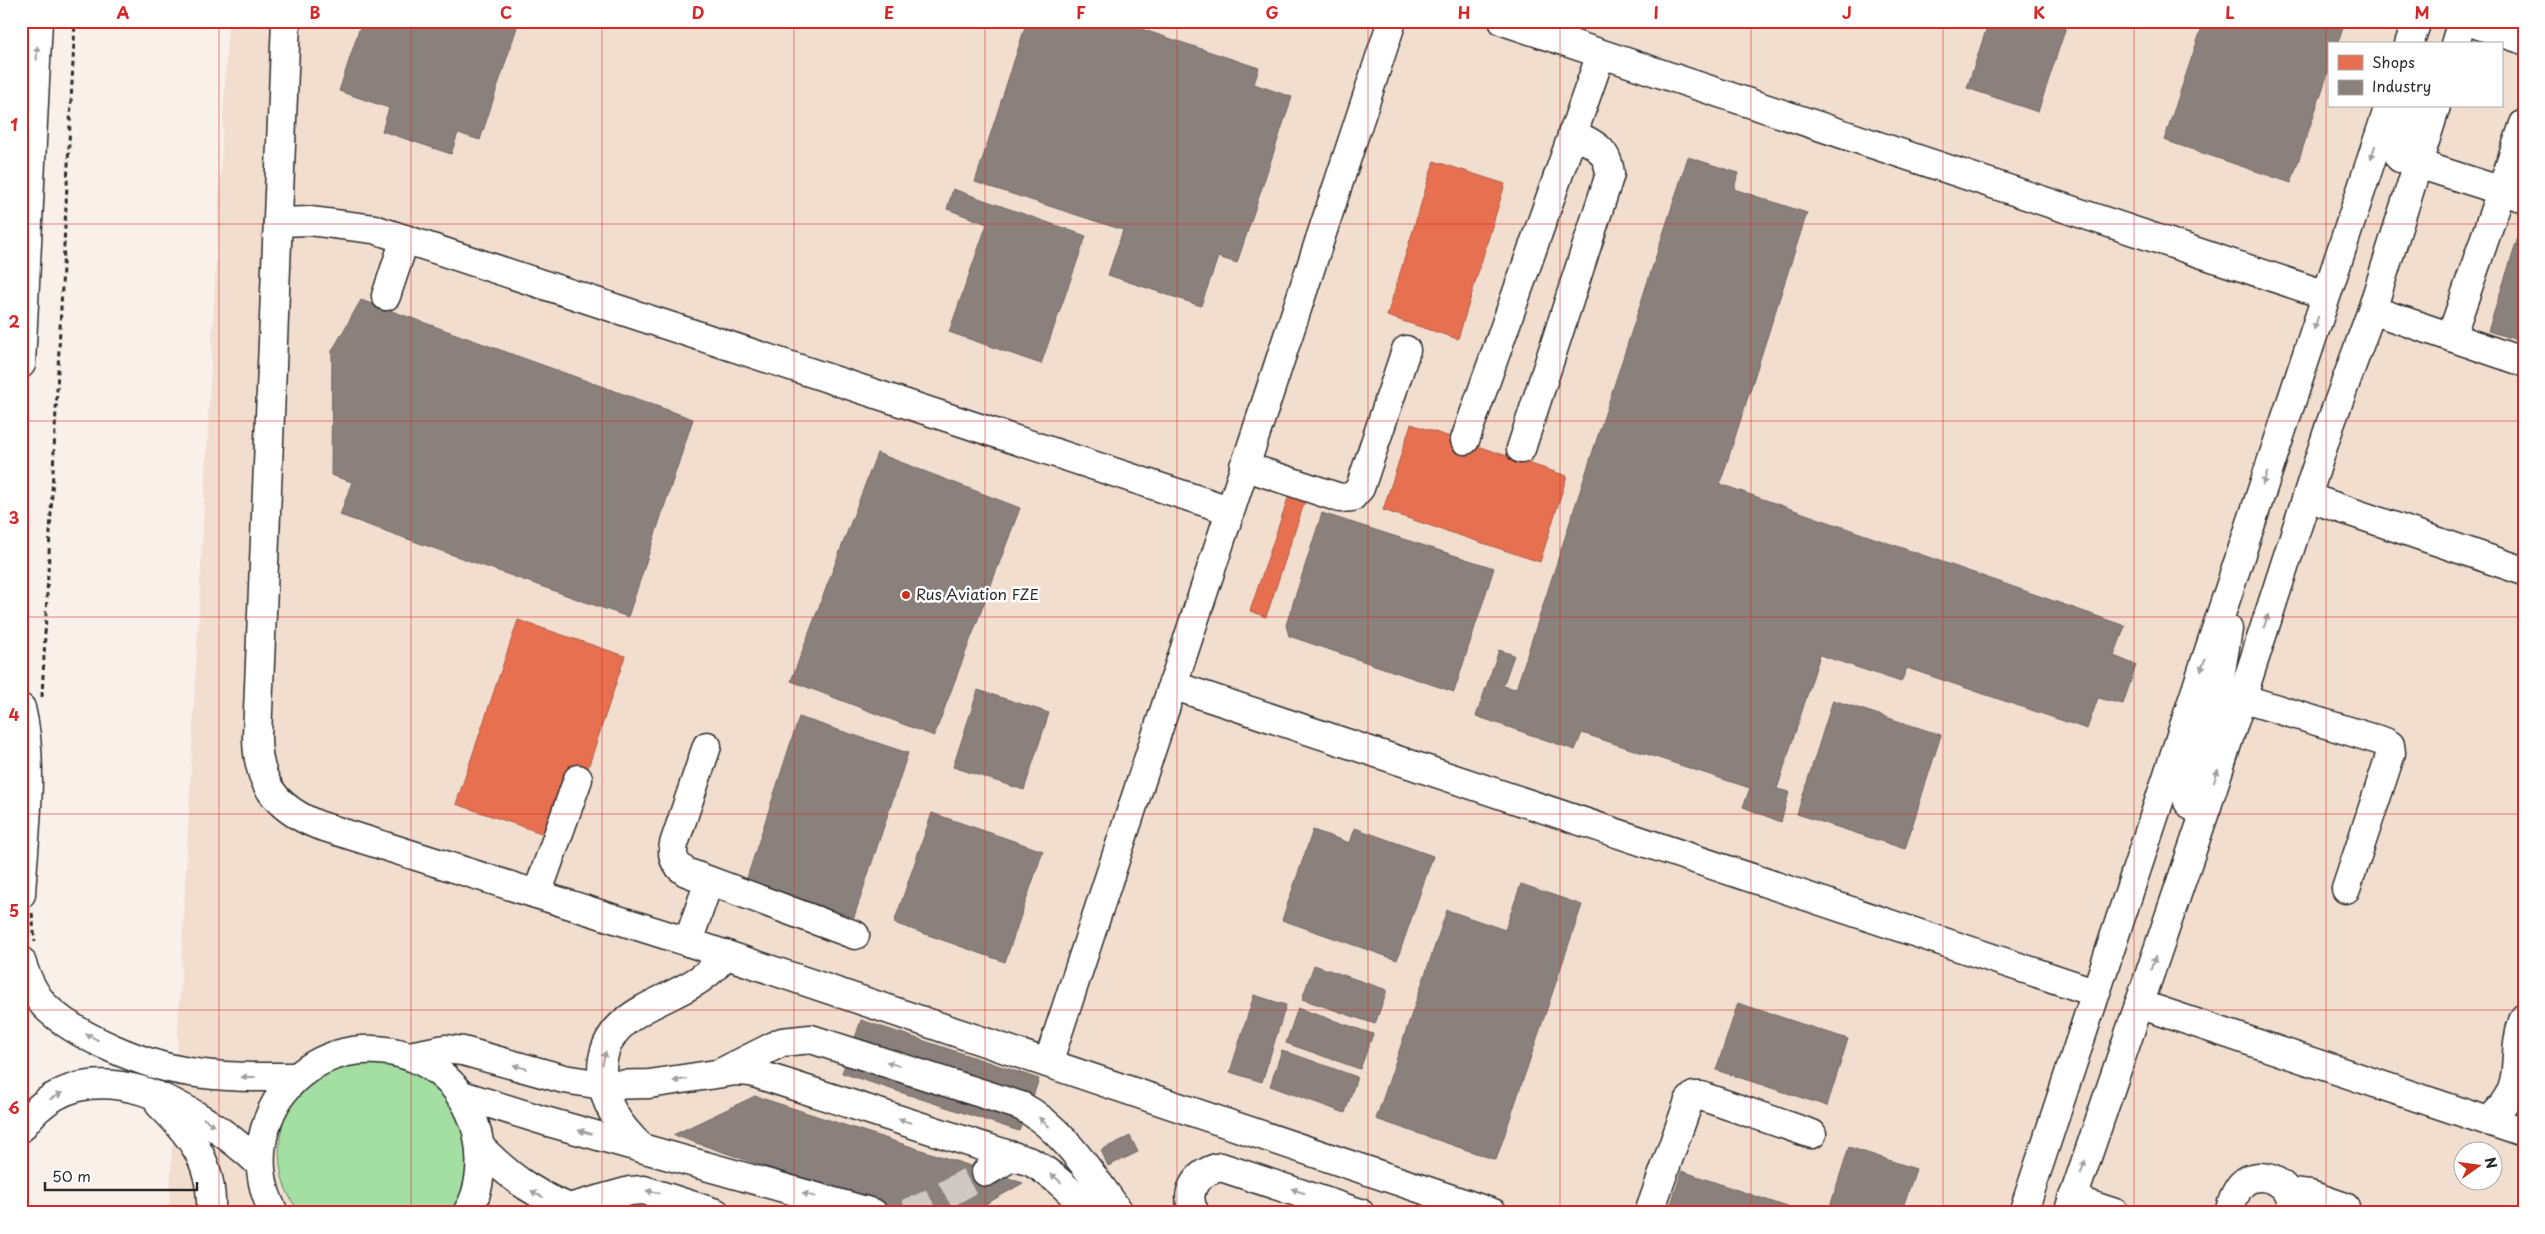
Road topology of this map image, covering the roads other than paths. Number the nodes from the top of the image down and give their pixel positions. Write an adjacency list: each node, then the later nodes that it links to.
1 (38, 21): 28 (main road, one-way to 1)
2 (286, 21): 19 (main road)
3 (1392, 21): 31 (main road)
4 (1503, 21): 11 (main road)
5 (2417, 21): 9 (main road)
6 (2462, 21): 10 (main road)
7 (2467, 21): 8 (main road)
8 (2524, 40)
9 (2410, 42)
10 (2456, 42)
11 (1601, 54): 16 (main road); 22 (main road)
12 (2387, 108): 22 (main road, one-way to 22)
13 (2415, 108): 21 (main road)
14 (2435, 108): 17 (main road)
15 (2524, 124): 18 (main road)
16 (1572, 134): 29 (main road); 30 (main road)
17 (2418, 164): 18 (main road); 21 (main road)
18 (2512, 194): 25 (main road)
19 (278, 222): 20 (main road); 44 (main road)
20 (405, 239): 23 (main road); 33 (main road)
21 (2379, 285): 24 (main road)
22 (2326, 295): 35 (main road, one-way to 35)
23 (386, 296)
24 (2372, 310): 25 (main road); 32 (main road)
25 (2451, 337): 27 (main road)
26 (1406, 350): 31 (main road)
27 (2524, 362)
28 (21, 364)
29 (1465, 440)
30 (1521, 449)
31 (1244, 466): 33 (main road)
32 (2307, 497): 34 (main road); 37 (main road, one-way to 32)
33 (1230, 510): 36 (main road)
34 (2524, 571)
35 (2227, 595): 41 (main road); 50 (main road, one-way to 50)
36 (1172, 684): 50 (main road); 54 (main road)
37 (2242, 698): 41 (main road, one-way to 37); 43 (main road)
38 (32, 707): 45 (main road)
39 (707, 746): 42 (main road)
40 (578, 779): 44 (main road)
41 (2206, 806): 51 (main road, one-way to 41)
42 (709, 881): 46 (main road); 47 (main road)
43 (2346, 889)
44 (537, 894): 47 (main road)
45 (27, 899)
46 (855, 936)
47 (688, 942): 49 (main road)
48 (28, 954): 56 (main road, one-way to 48)
49 (725, 954): 54 (main road); 57 (main road, one-way to 49)
50 (2094, 992): 86 (main road)
51 (2138, 1004): 60 (main road); 72 (main road, one-way to 51)
52 (2524, 1018): 60 (main road)
53 (409, 1056): 56 (main road); 57 (main road, one-way to 53); 59 (main road)
54 (1048, 1064): 63 (main road)
55 (720, 1073): 57 (main road, one-way to 57); 67 (main road, one-way to 55); 81 (main road, one-way to 55)
56 (296, 1077): 68 (main road)
57 (602, 1085): 66 (main road)
58 (149, 1093): 64 (main road, one-way to 58); 68 (main road, one-way to 68); 76 (main road)
59 (459, 1094): 65 (main road); 66 (main road, one-way to 59)
60 (2488, 1121): 61 (main road)
61 (2524, 1133)
62 (1812, 1134): 85 (main road)
63 (1266, 1136): 70 (main road); 84 (main road)
64 (23, 1138)
65 (480, 1147): 75 (main road, one-way to 65); 77 (main road)
66 (640, 1147): 79 (main road, one-way to 66)
67 (1014, 1156): 69 (main road); 80 (main road, one-way to 67)
68 (260, 1164): 74 (main road)
69 (986, 1172)
70 (1251, 1176): 82 (main road); 83 (main road, one-way to 70)
71 (2290, 1203): 73 (main road); 88 (main road)
72 (2070, 1206): 87 (main road)
73 (2345, 1207)
74 (270, 1209)
75 (575, 1210): 78 (main road, one-way to 75)
76 (211, 1213)
77 (468, 1213)
78 (716, 1213)
79 (872, 1213)
80 (1090, 1213)
81 (1120, 1213)
82 (1195, 1213)
83 (1360, 1213)
84 (1492, 1213)
85 (1650, 1213)
86 (2023, 1213)
87 (2116, 1213)
88 (2229, 1213)

